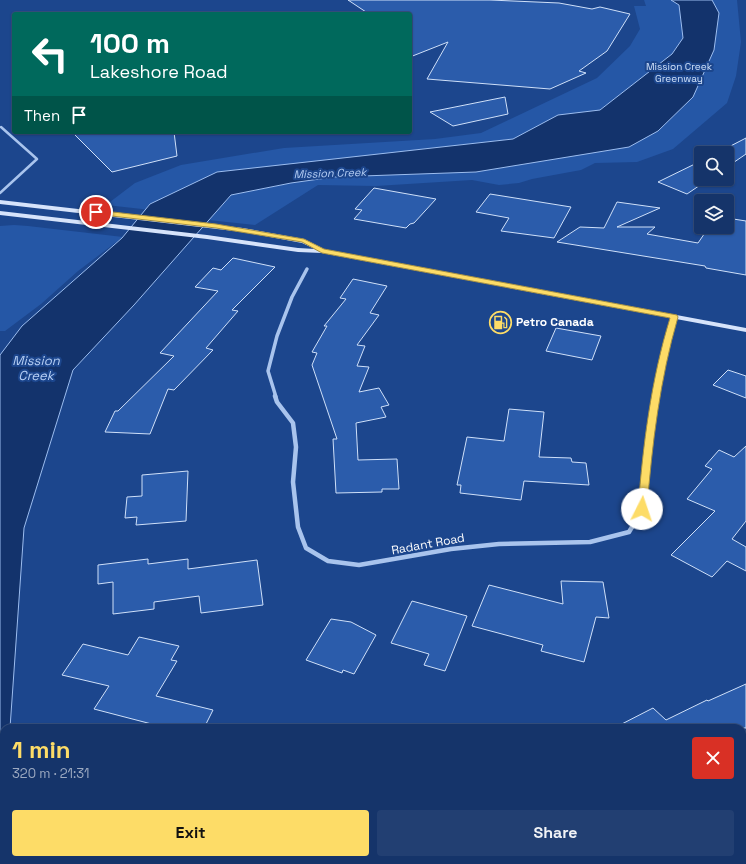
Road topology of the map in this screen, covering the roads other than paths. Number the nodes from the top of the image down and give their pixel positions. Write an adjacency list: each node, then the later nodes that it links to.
1 (1, 127): 2 (street)
2 (0, 193)
3 (0, 202): 5 (main road)
4 (0, 213): 5 (main road)
5 (322, 251): 7 (main road)
6 (307, 269): 7 (street, Radant Road)
7 (674, 317): 8 (main road)
8 (746, 330)

